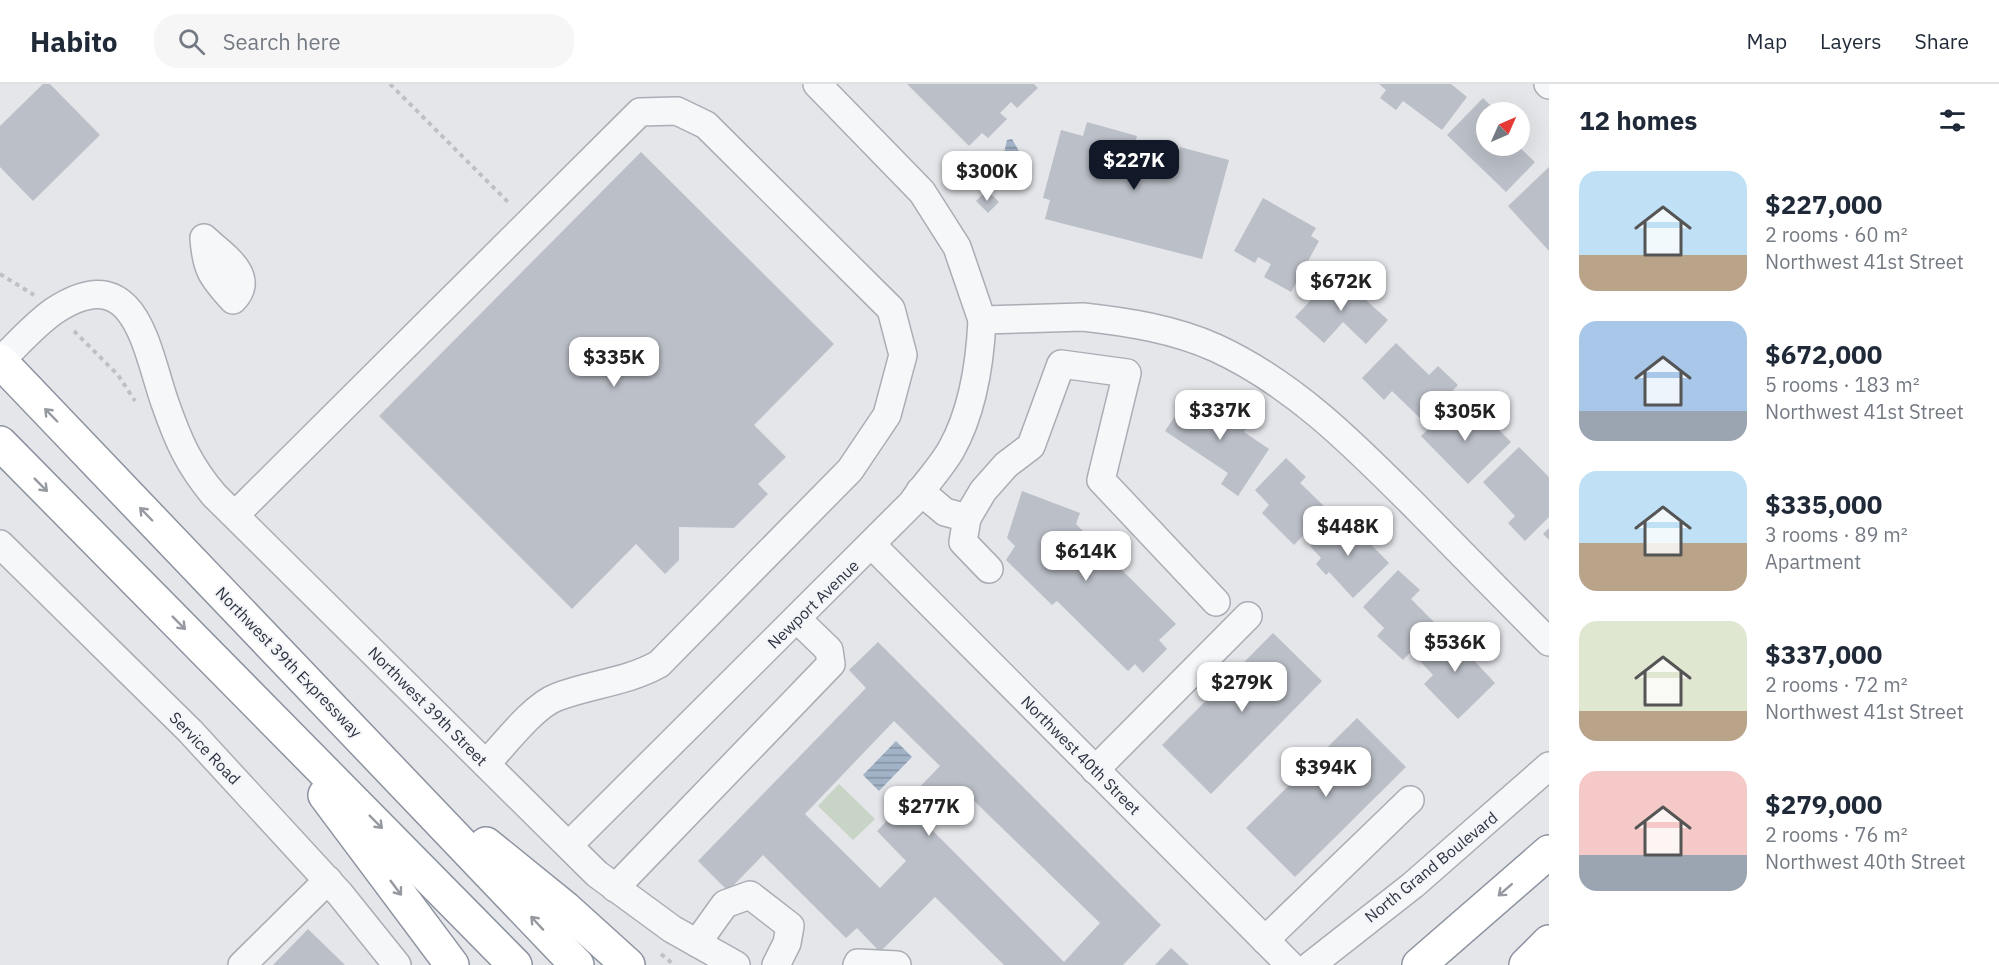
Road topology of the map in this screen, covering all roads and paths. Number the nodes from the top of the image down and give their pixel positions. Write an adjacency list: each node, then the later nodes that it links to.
1 (390, 84): 3 (path)
2 (817, 84): 6 (street)
3 (516, 210)
4 (0, 274): 5 (path)
5 (28, 290)
6 (982, 320): 9 (street, Newport Avenue); 18 (street)
7 (0, 361): 10 (street, Northwest 39th Street); 21 (highway, Northwest 39th Expressway, one-way to 7)
8 (0, 443): 19 (highway, one-way to 19)
9 (920, 491): 11 (street); 13 (street, Newport Avenue)
10 (236, 516): 20 (street, Northwest 39th Street); 20 (street)
11 (967, 518): 14 (street); 15 (street)
12 (0, 544): 27 (street, Service Road)
13 (872, 545): 17 (street, Newport Avenue); 23 (street, Northwest 40th Street)
14 (989, 569)
15 (1216, 602)
16 (1248, 616): 23 (street)
17 (797, 620): 25 (street, Newport Avenue); 28 (street)
18 (1549, 642)
19 (246, 690): 34 (highway, one-way to 34); 35 (highway, one-way to 35)
20 (486, 764): 25 (street, Northwest 39th Street)
21 (389, 766): 36 (highway, Northwest 39th Expressway, one-way to 21); 37 (highway)
22 (1549, 766): 43 (street, North Grand Boulevard)
23 (1095, 770): 29 (street, Northwest 40th Street)
24 (1410, 800): 29 (street)
25 (569, 845): 28 (street, Northwest 39th Street)
26 (1549, 852): 44 (highway, one-way to 44)
27 (328, 880): 32 (street); 33 (street, Service Road)
28 (615, 888): 31 (street, Northwest 39th Street)
29 (1265, 940): 42 (street, Northwest 40th Street)
30 (1549, 942): 45 (highway)
31 (697, 943): 38 (street, Northwest 39th Street); 39 (street)
32 (242, 965)
33 (397, 965)
34 (452, 965)
35 (515, 965)
36 (577, 965)
37 (628, 965)
38 (736, 965)
39 (776, 965)
40 (857, 965): 41 (street)
41 (897, 965)
42 (1290, 965)
43 (1311, 965)
44 (1419, 965)
45 (1526, 965)

